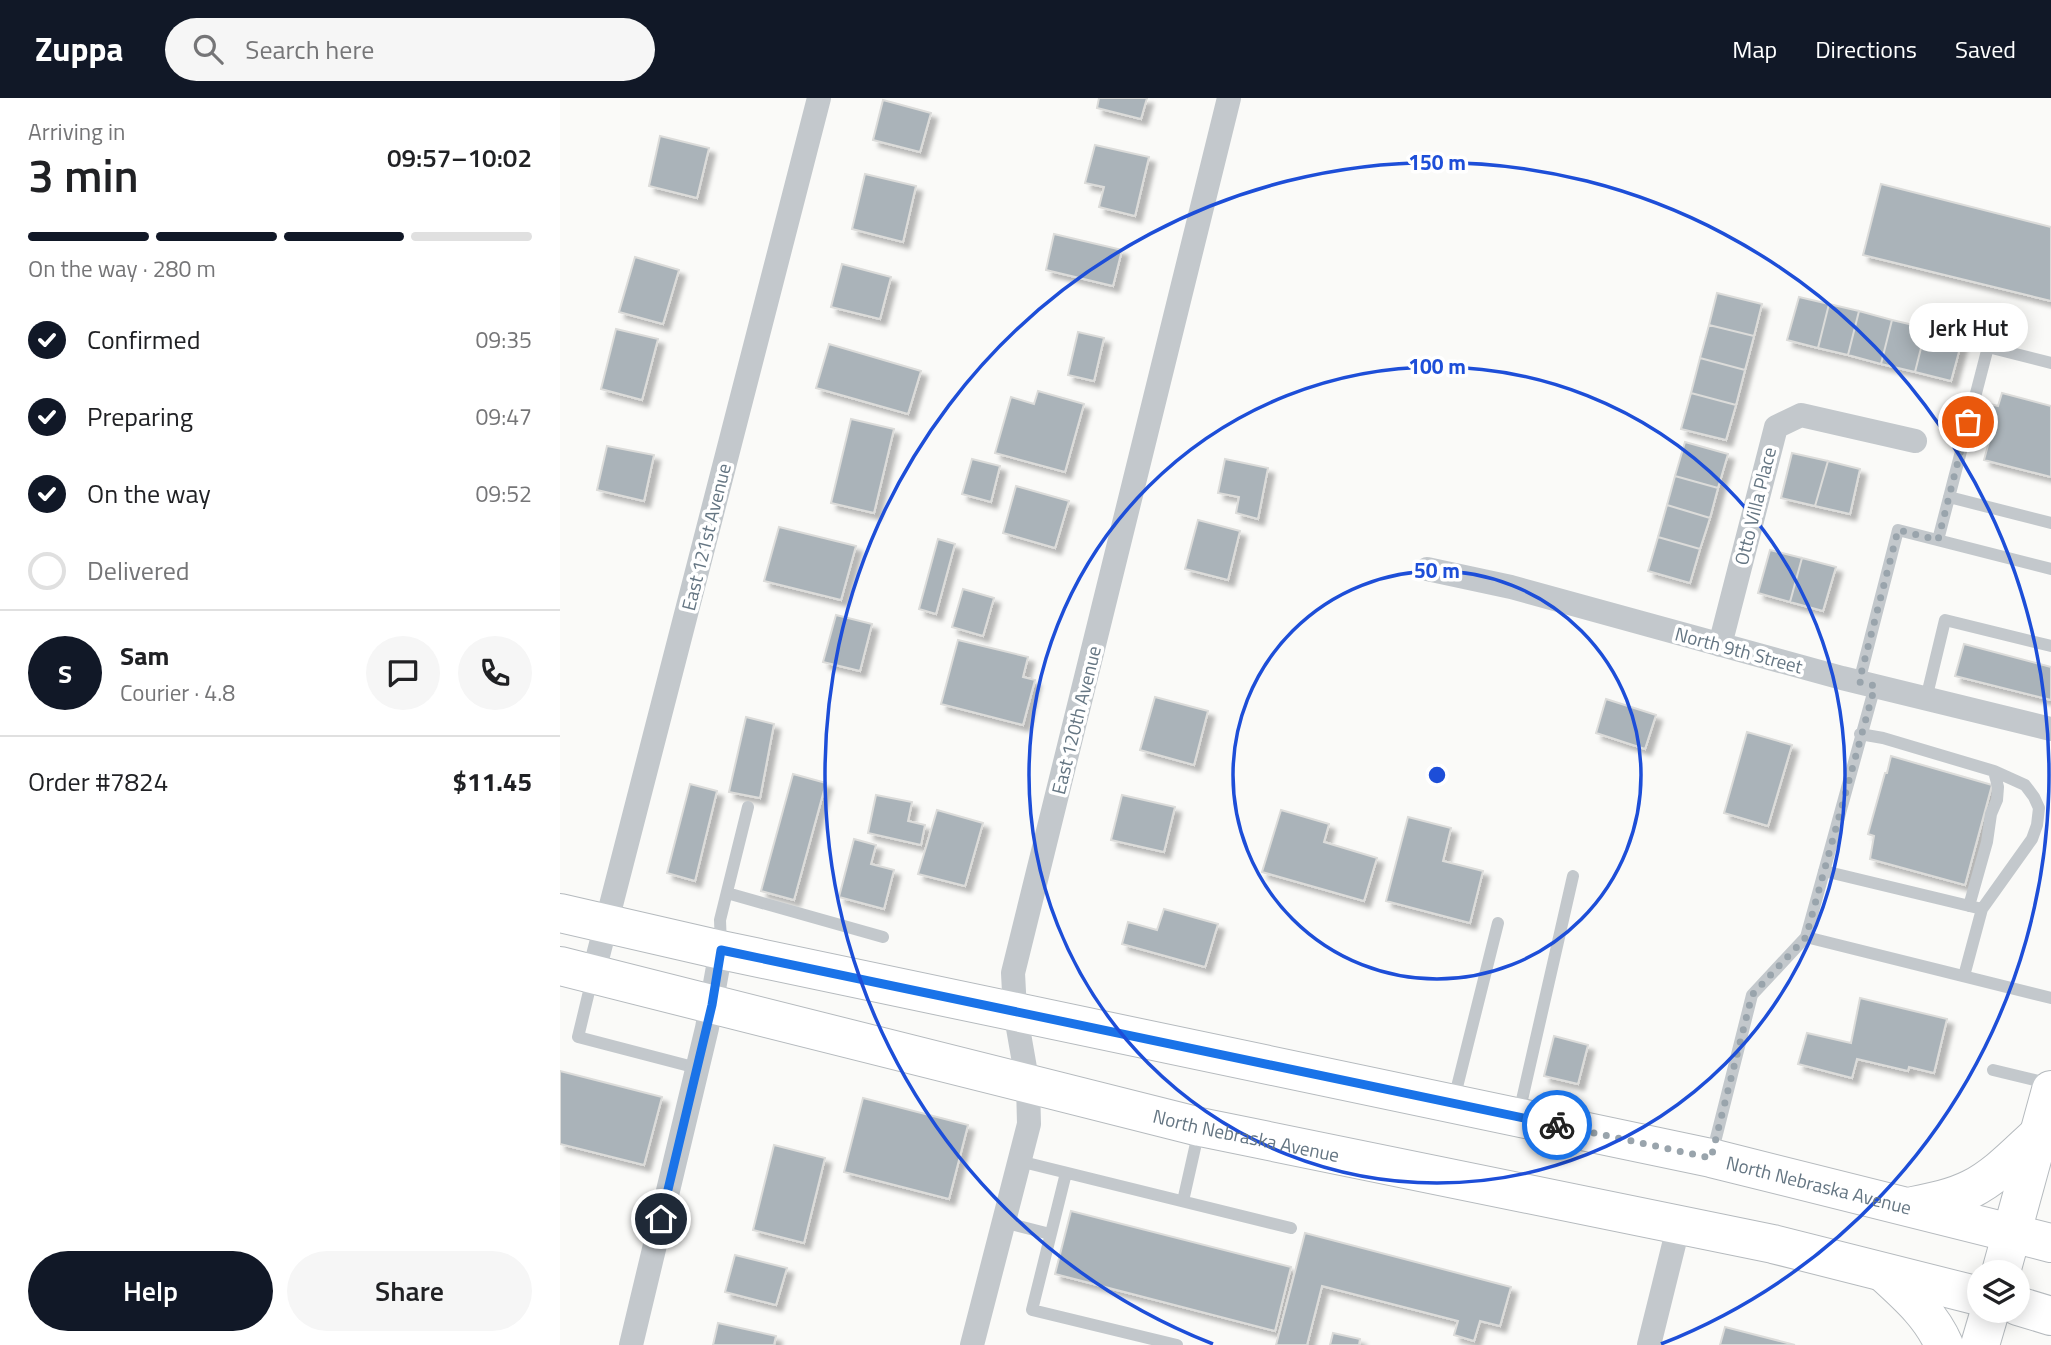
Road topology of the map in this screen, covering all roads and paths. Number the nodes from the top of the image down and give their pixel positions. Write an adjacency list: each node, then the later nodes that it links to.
1 (819, 98): 24 (street, East 121st Avenue)
2 (1229, 98): 32 (street, East 120th Avenue)
3 (2051, 363): 5 (lane)
4 (1915, 441): 10 (street, Otto Villa Place)
5 (1949, 497): 6 (lane); 7 (lane)
6 (2051, 523)
7 (1938, 540): 9 (lane); 12 (lane)
8 (1427, 569): 10 (street, North 9th Street)
9 (2051, 569)
10 (1720, 645): 12 (street, North 9th Street)
11 (2051, 646): 13 (lane)
12 (1867, 684): 13 (street, North 9th Street); 15 (lane)
13 (1926, 699): 14 (street, North 9th Street)
14 (2051, 729)
15 (1860, 734): 16 (lane); 18 (lane)
16 (1994, 771): 21 (lane); 21 (lane)
17 (748, 807): 20 (lane)
18 (1824, 871): 21 (lane); 26 (lane)
19 (1573, 876): 38 (lane)
20 (727, 893): 25 (lane); 27 (lane)
21 (1975, 907): 29 (lane)
22 (560, 913): 24 (main road, North Nebraska Avenue)
23 (1498, 923): 37 (lane)
24 (607, 925): 27 (main road, North Nebraska Avenue); 28 (street, East 121st Avenue)
25 (883, 937)
26 (1806, 937): 29 (lane); 41 (lane)
27 (721, 950): 31 (street); 32 (main road, North Nebraska Avenue)
28 (576, 970): 31 (main road, North Nebraska Avenue); 33 (lane)
29 (1964, 976): 30 (lane)
30 (2051, 998)
31 (712, 1005): 33 (street); 35 (main road, North Nebraska Avenue)
32 (1015, 1011): 35 (street, East 120th Avenue); 37 (main road, North Nebraska Avenue)
33 (697, 1068): 58 (street)
34 (1993, 1070): 36 (lane)
35 (1028, 1085): 39 (main road, North Nebraska Avenue); 42 (street, East 120th Avenue)
36 (2051, 1087): 40 (main road)
37 (1453, 1103): 38 (main road, North Nebraska Avenue)
38 (1518, 1117): 41 (main road, North Nebraska Avenue)
39 (1200, 1127): 44 (lane); 47 (main road, North Nebraska Avenue)
40 (2039, 1134): 45 (main road); 49 (main road)
41 (1711, 1158): 45 (main road, North Nebraska Avenue)
42 (1019, 1161): 43 (lane); 46 (street, East 120th Avenue)
43 (1066, 1172): 44 (lane); 50 (lane)
44 (1182, 1201): 48 (lane)
45 (1910, 1207): 49 (main road, North Nebraska Avenue)
46 (1003, 1222): 50 (lane); 59 (street, East 120th Avenue)
47 (1679, 1224): 53 (main road, North Nebraska Avenue); 61 (street)
48 (1291, 1228)
49 (2012, 1233): 51 (main road, North Nebraska Avenue); 52 (main road)
50 (1050, 1234): 60 (lane)
51 (2051, 1243)
52 (2004, 1260)
53 (1883, 1271): 54 (main road, North Nebraska Avenue); 62 (main road)
54 (1967, 1293)
55 (2030, 1310): 56 (main road)
56 (2051, 1316)
57 (1986, 1323): 63 (main road)
58 (631, 1345)
59 (972, 1345)
60 (1177, 1345)
61 (1649, 1345)
62 (1944, 1345)
63 (1980, 1345)

